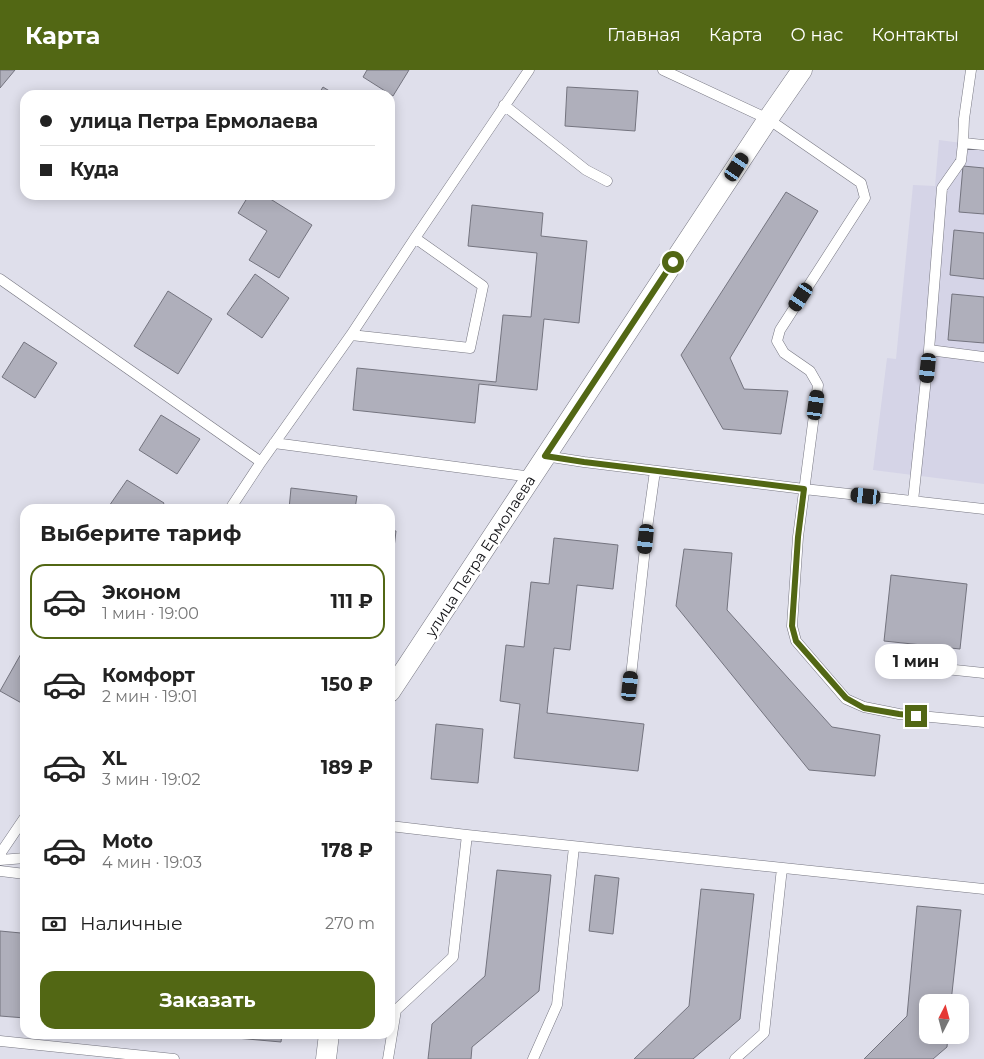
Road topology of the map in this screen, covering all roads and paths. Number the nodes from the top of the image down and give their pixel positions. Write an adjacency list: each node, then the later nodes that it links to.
1 (529, 70): 5 (lane)
2 (663, 70): 6 (lane)
3 (802, 70): 6 (street, улица Петра Ермолаева)
4 (971, 70): 7 (lane)
5 (504, 105): 9 (lane); 10 (lane)
6 (768, 119): 16 (street, улица Петра Ермолаева); 20 (lane)
7 (963, 143): 8 (lane); 13 (lane)
8 (984, 146)
9 (607, 181)
10 (415, 238): 12 (lane); 12 (lane)
11 (0, 279): 17 (lane)
12 (352, 335): 15 (lane)
13 (930, 350): 14 (lane); 21 (lane)
14 (984, 357)
15 (274, 443): 17 (lane); 19 (lane)
16 (545, 456): 18 (lane); 19 (street, улица Петра Ермолаева)
17 (261, 462): 22 (lane)
18 (655, 470): 20 (lane); 27 (lane)
19 (532, 476): 26 (street, улица Петра Ермолаева)
20 (804, 489): 21 (lane); 28 (lane)
21 (913, 501): 23 (lane)
22 (233, 504)
23 (984, 509)
24 (888, 663): 25 (lane)
25 (984, 673)
26 (395, 684)
27 (630, 686)
28 (984, 722)
29 (20, 824): 33 (lane)
30 (395, 827): 31 (lane)
31 (467, 835): 32 (lane); 40 (lane)
32 (574, 847): 36 (lane); 48 (lane)
33 (0, 854)
34 (20, 858): 35 (lane)
35 (0, 860)
36 (782, 868): 39 (lane); 49 (lane)
37 (0, 872): 38 (lane)
38 (20, 874)
39 (984, 889)
40 (395, 1016)
41 (328, 1039): 46 (street)
42 (391, 1039): 47 (lane)
43 (0, 1042): 44 (lane)
44 (150, 1058): 45 (lane)
45 (174, 1059)
46 (326, 1059)
47 (388, 1059)
48 (533, 1059)
49 (734, 1059)

